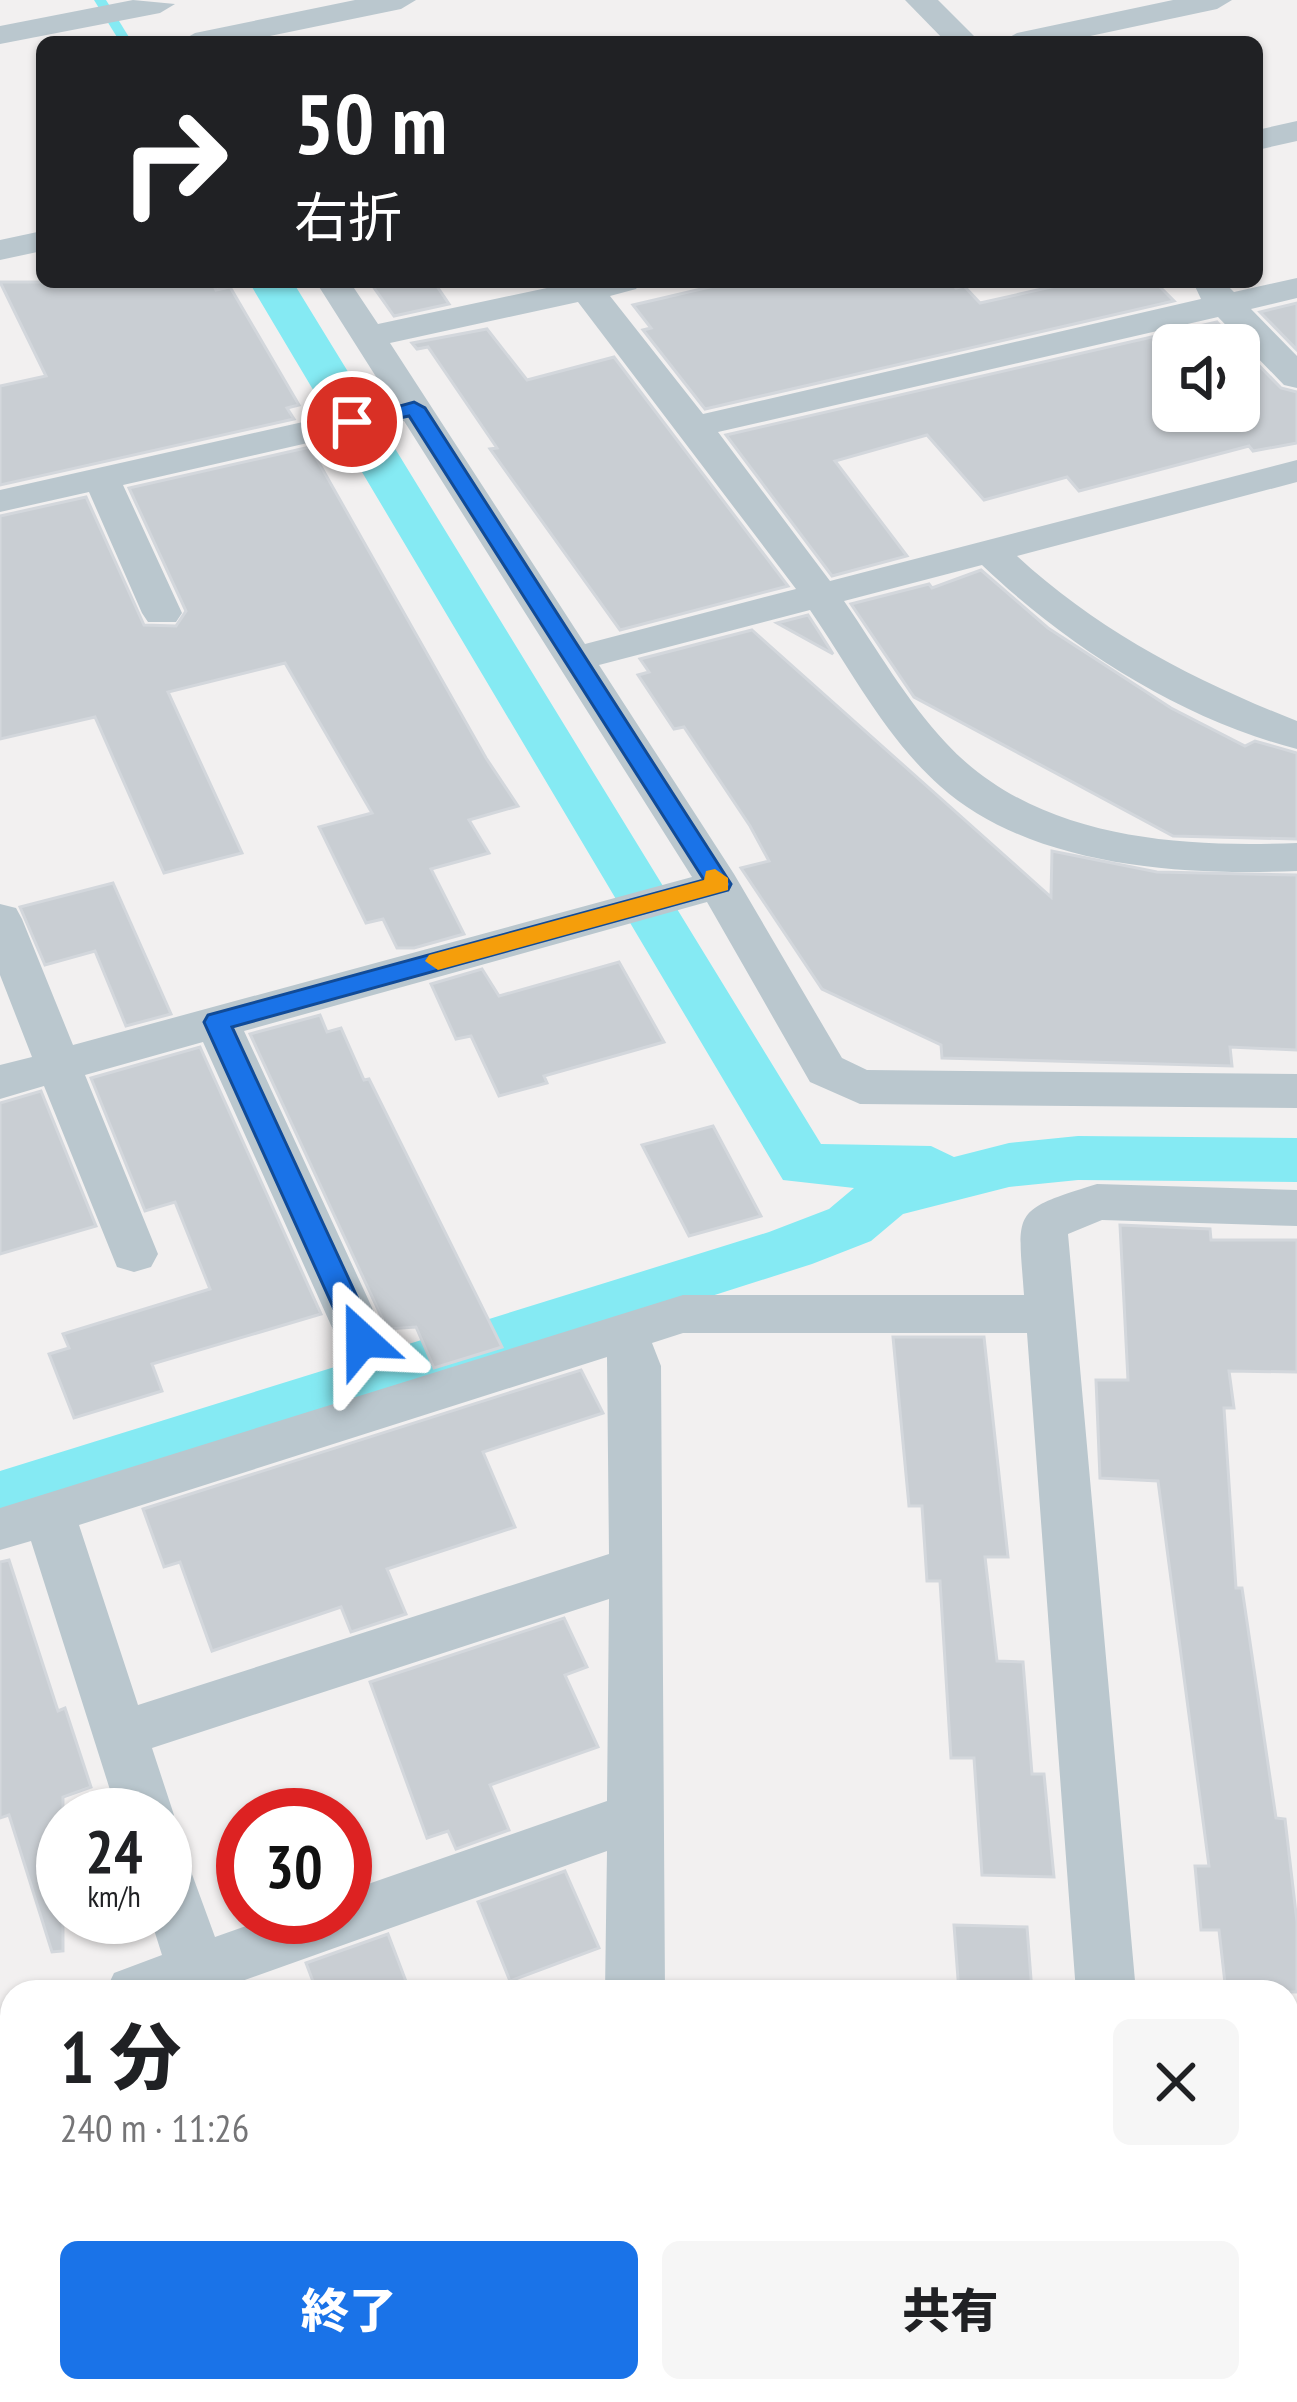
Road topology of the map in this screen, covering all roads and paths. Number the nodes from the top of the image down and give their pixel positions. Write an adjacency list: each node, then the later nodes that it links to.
1 (400, 0): 7 (street)
2 (920, 0): 8 (street)
3 (1217, 0): 9 (street)
4 (159, 2): 5 (street); 6 (street)
5 (0, 35)
6 (180, 36)
7 (224, 36)
8 (958, 36)
9 (1046, 36)
10 (1297, 131): 11 (street)
11 (1263, 139)
12 (337, 288): 17 (street)
13 (597, 288): 17 (street)
14 (607, 288): 20 (street)
15 (1297, 288): 16 (street)
16 (1215, 293): 18 (street); 20 (street)
17 (368, 337): 19 (street)
18 (1297, 376)
19 (403, 411): 22 (street); 28 (street)
20 (693, 428): 26 (street)
21 (1281, 475): 24 (street); 25 (street)
22 (101, 478): 23 (street); 27 (street)
23 (0, 501)
24 (1297, 507)
25 (989, 551): 26 (street); 29 (street)
26 (820, 595): 28 (street); 30 (street)
27 (161, 613)
28 (575, 659): 31 (street)
29 (1297, 736)
30 (1297, 857)
31 (719, 884): 33 (street); 36 (street)
32 (0, 919): 34 (street)
33 (217, 1022): 34 (street); 41 (street)
34 (58, 1066): 35 (street); 38 (street)
35 (0, 1082)
36 (1297, 1091)
37 (1297, 1208): 39 (street)
38 (134, 1254)
39 (1053, 1314): 40 (street); 51 (street)
40 (623, 1333): 42 (street); 43 (street)
41 (362, 1340)
42 (24, 1522): 44 (street)
43 (635, 1568): 44 (street); 46 (street)
44 (121, 1734): 45 (street)
45 (138, 1788)
46 (635, 1816): 48 (street); 50 (street)
47 (188, 1944): 48 (street)
48 (196, 1970): 49 (street)
49 (168, 1980)
50 (635, 1980)
51 (1105, 1980)

